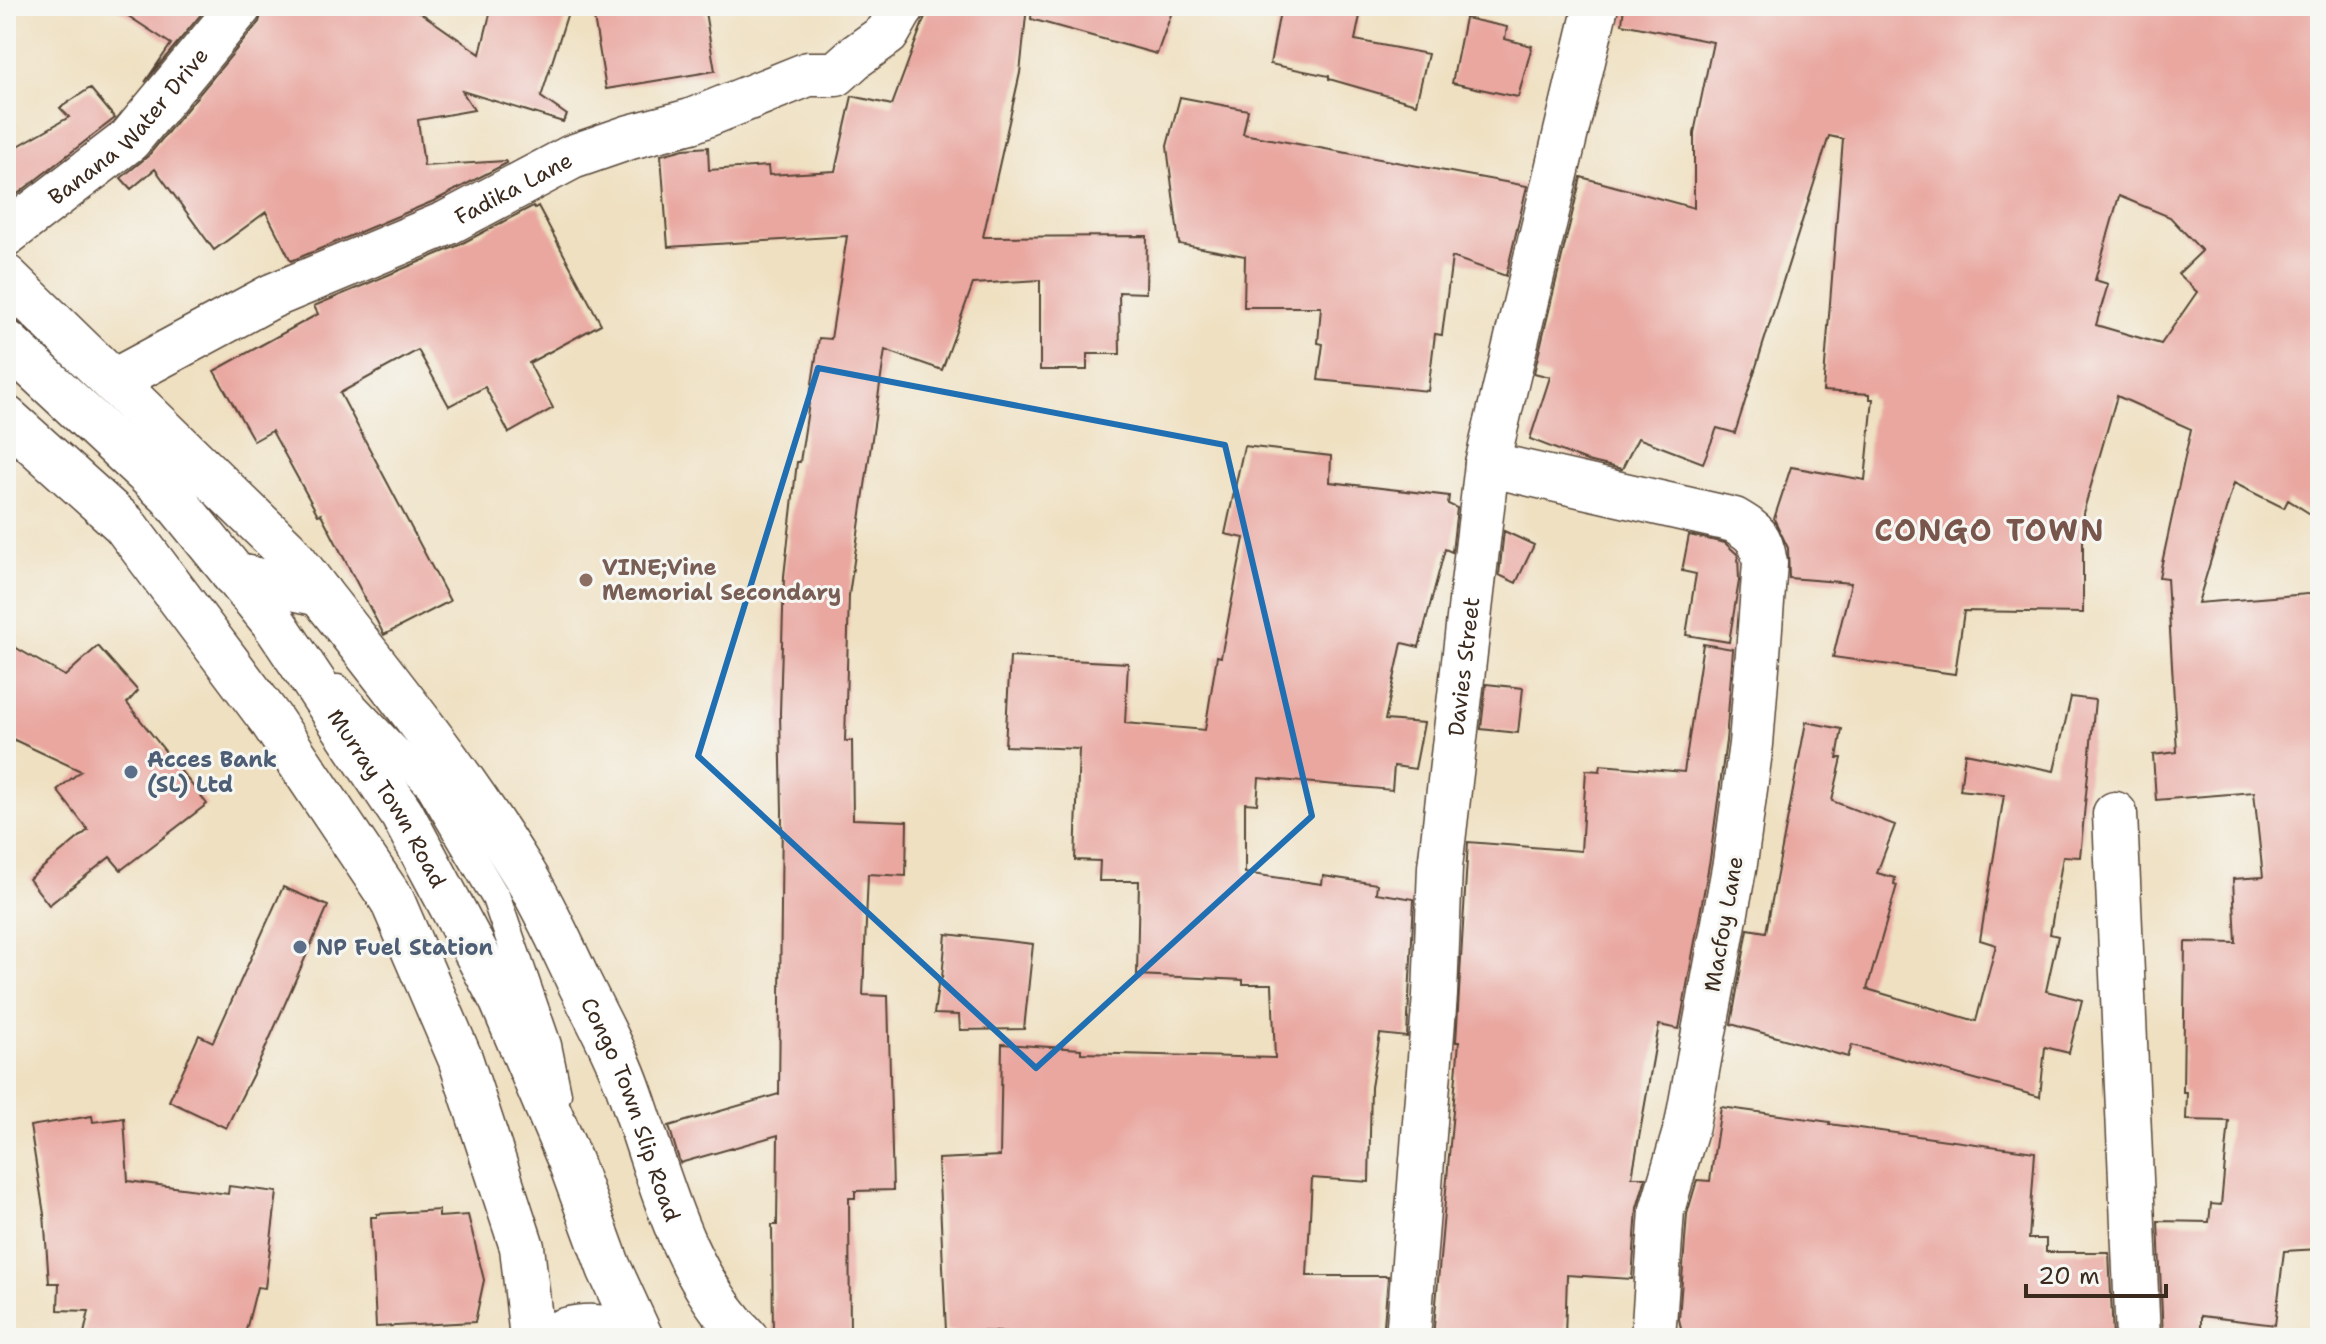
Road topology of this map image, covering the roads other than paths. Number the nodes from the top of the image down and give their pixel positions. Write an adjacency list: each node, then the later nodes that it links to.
1 (240, 6): 4 (street, Banana Water Drive)
2 (903, 6): 7 (street, Fadika Lane)
3 (1596, 6): 9 (street, Davies Street)
4 (6, 234)
5 (6, 277): 7 (street, Congo Town Slip Road)
6 (6, 342): 10 (street, Murray Town Road)
7 (114, 381): 11 (street, Congo Town Slip Road)
8 (6, 418): 13 (street)
9 (1487, 464): 17 (street, Davies Street); 18 (street, Macfoy Lane)
10 (234, 575): 11 (street); 15 (street, Murray Town Road)
11 (320, 594): 16 (street, Congo Town Slip Road)
12 (2115, 814): 19 (street)
13 (532, 1338)
14 (548, 1338): 15 (street)
15 (641, 1338)
16 (746, 1338)
17 (1408, 1338)
18 (1653, 1338)
19 (2138, 1338)

